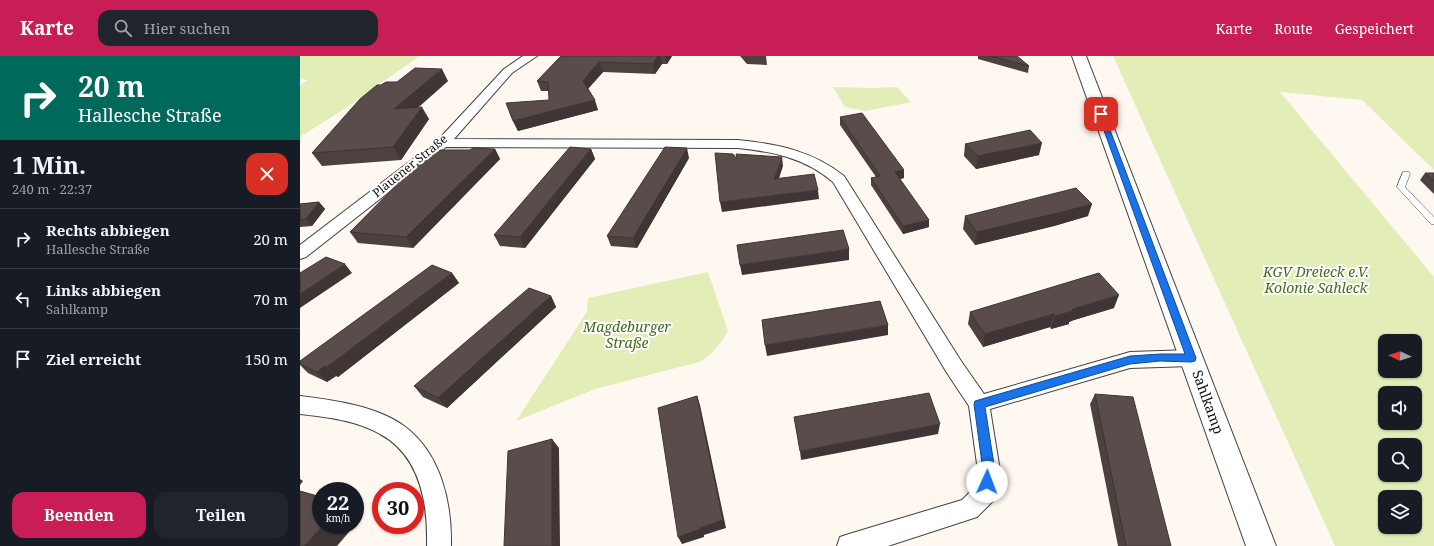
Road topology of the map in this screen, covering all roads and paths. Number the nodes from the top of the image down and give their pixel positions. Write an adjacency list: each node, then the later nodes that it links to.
1 (531, 56): 3 (street, Plauener Straße)
2 (1080, 56): 7 (street, Sahlkamp)
3 (443, 143): 6 (street, Plauener Straße); 8 (street)
4 (1406, 174): 5 (lane)
5 (1434, 222)
6 (300, 253)
7 (1191, 358): 8 (street); 12 (street, Sahlkamp)
8 (979, 404): 11 (street)
9 (300, 405): 10 (street)
10 (439, 546)
11 (849, 546)
12 (1261, 546)

